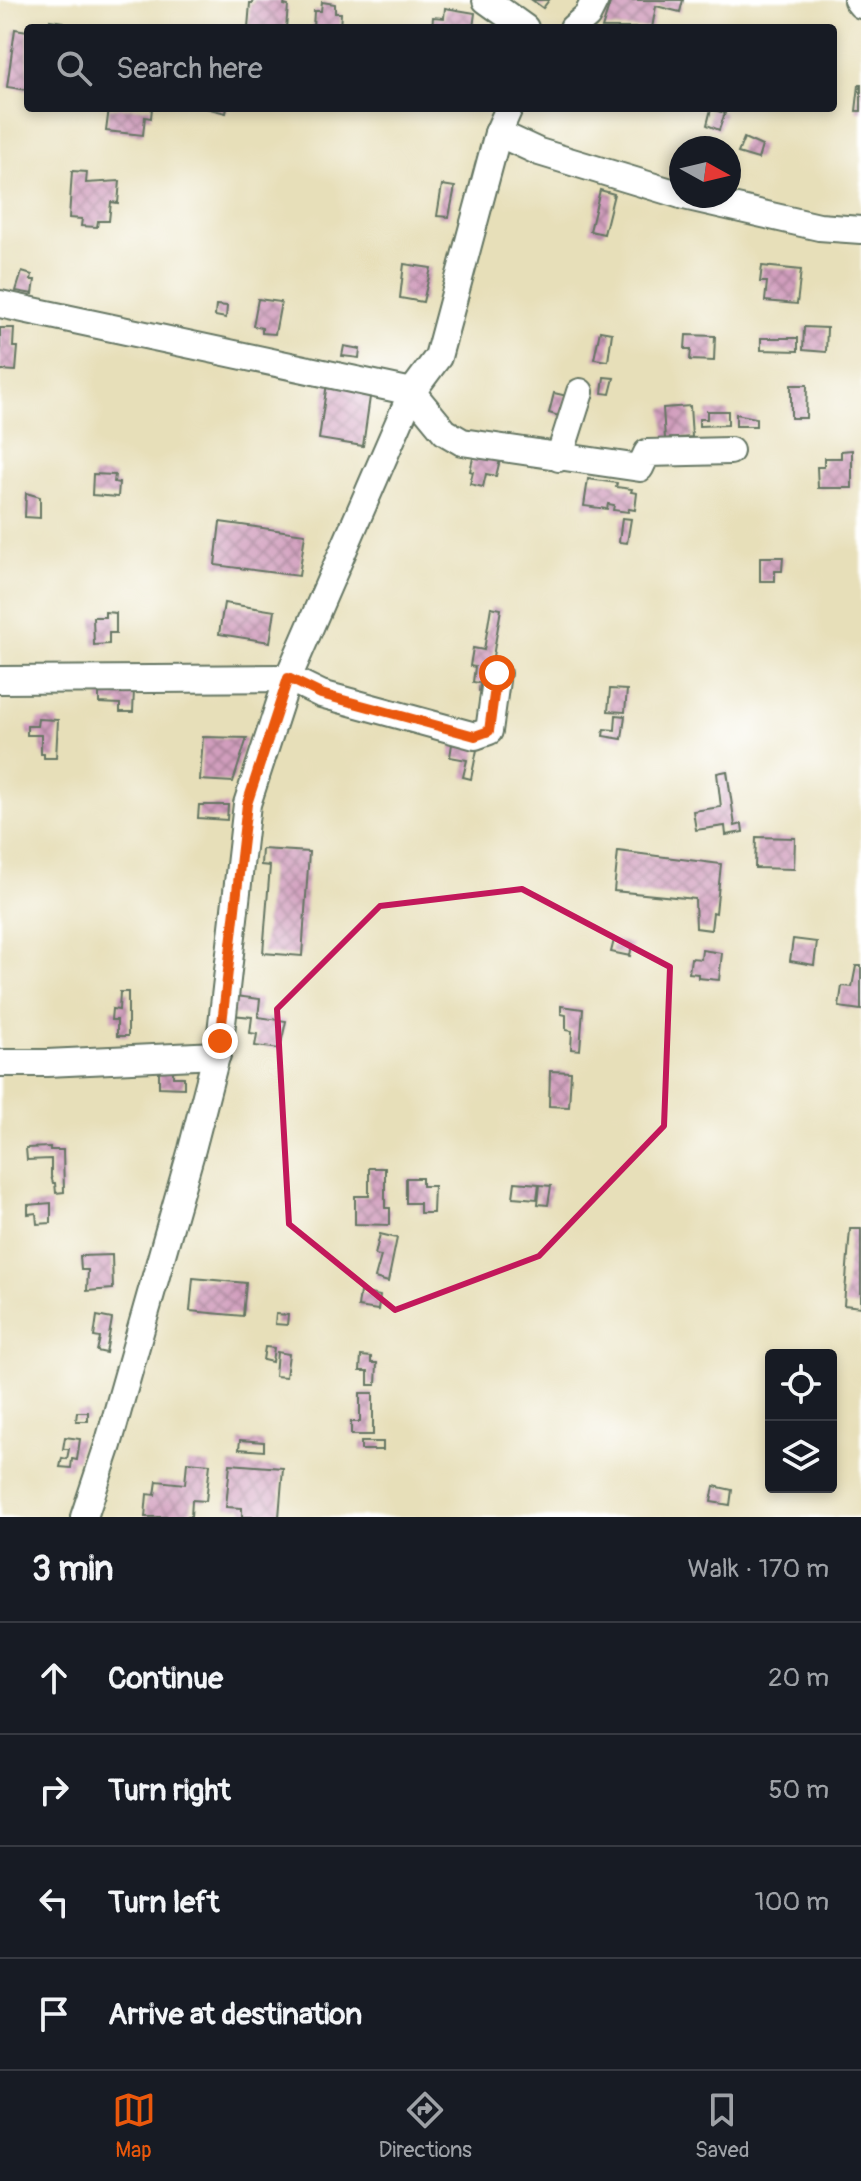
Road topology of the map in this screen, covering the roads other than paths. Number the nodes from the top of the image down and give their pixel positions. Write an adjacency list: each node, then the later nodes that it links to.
1 (486, 0): 5 (street)
2 (595, 0): 6 (street)
3 (857, 0): 4 (street)
4 (861, 5)
5 (519, 24)
6 (578, 24)
7 (507, 112): 8 (street)
8 (498, 133): 9 (street); 13 (street)
9 (669, 192)
10 (736, 208): 11 (street)
11 (861, 230)
12 (0, 304): 13 (street)
13 (412, 392): 16 (street); 18 (street)
14 (580, 392): 16 (street)
15 (730, 451): 16 (street)
16 (559, 458)
17 (497, 673): 18 (street)
18 (288, 678): 19 (street); 20 (street)
19 (0, 680)
20 (217, 1055): 21 (street); 22 (street)
21 (0, 1063)
22 (84, 1517)

